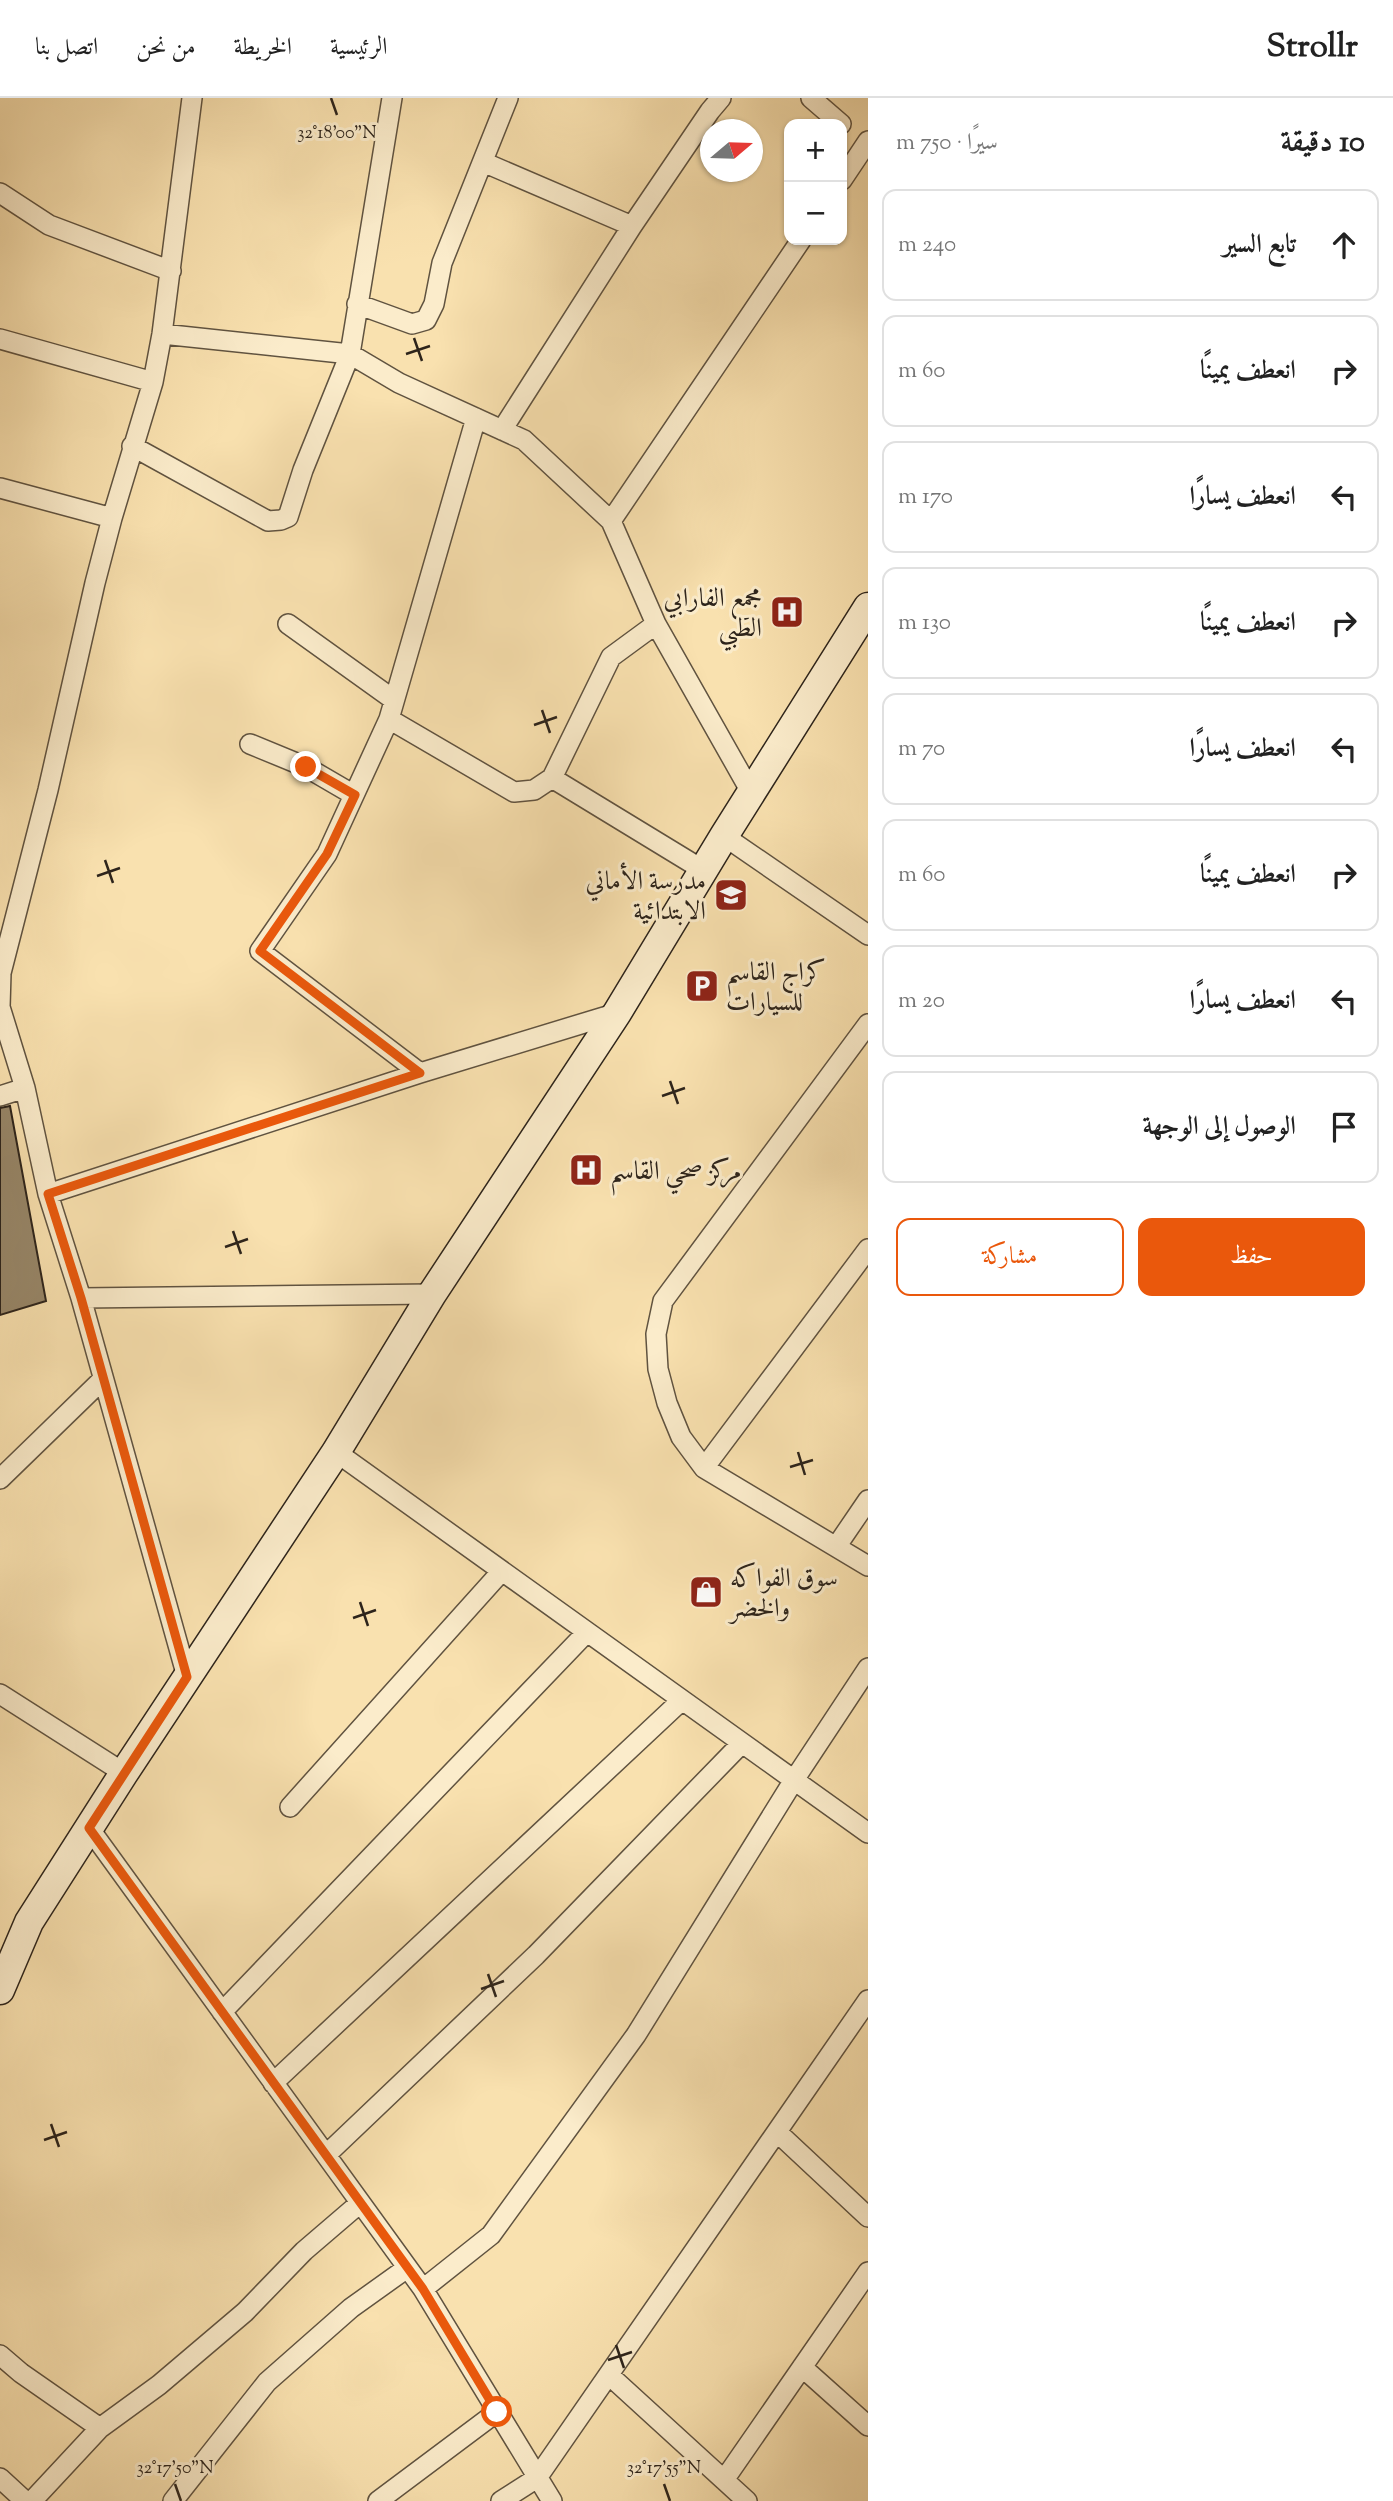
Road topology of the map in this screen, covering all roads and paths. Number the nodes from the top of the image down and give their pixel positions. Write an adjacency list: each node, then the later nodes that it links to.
1 (192, 98): 14 (street)
2 (391, 98): 15 (street)
3 (509, 98): 9 (street)
4 (721, 98): 12 (street)
5 (811, 98): 6 (street)
6 (836, 119)
7 (847, 128): 8 (street)
8 (867, 143): 10 (street)
9 (483, 163): 12 (street); 15 (street)
10 (847, 173)
11 (0, 193): 14 (street)
12 (632, 226): 21 (street)
13 (798, 245): 25 (street)
14 (171, 271): 16 (street)
15 (357, 304): 18 (street)
16 (162, 334): 18 (street); 19 (street)
17 (0, 339): 19 (street)
18 (350, 354): 20 (street); 22 (street)
19 (153, 382): 22 (street)
20 (476, 418): 21 (street); 29 (street)
21 (502, 430): 25 (street)
22 (132, 446): 24 (street)
23 (0, 488): 24 (street)
24 (112, 518): 37 (street)
25 (611, 522): 28 (street)
26 (868, 607): 32 (street)
27 (288, 624): 29 (street)
28 (656, 624): 31 (street); 32 (street)
29 (392, 709): 31 (street); 33 (street)
30 (250, 744): 33 (street)
31 (552, 778): 35 (street)
32 (751, 792): 34 (street)
33 (355, 795): 40 (street)
34 (724, 836): 35 (street); 36 (street)
35 (703, 870): 38 (street)
36 (868, 935)
37 (1, 972): 41 (street)
38 (617, 1013): 40 (street); 45 (street)
39 (868, 1024): 49 (street)
40 (420, 1073): 43 (street)
41 (25, 1088): 42 (street); 43 (street)
42 (0, 1096)
43 (48, 1194): 46 (street)
44 (868, 1249): 49 (street)
45 (432, 1294): 46 (street); 48 (street)
46 (81, 1298): 47 (street)
47 (103, 1379): 50 (street); 57 (street)
48 (336, 1452): 54 (street); 57 (street)
49 (704, 1468): 52 (street)
50 (0, 1479)
51 (868, 1500): 52 (street)
52 (836, 1547): 53 (street)
53 (868, 1566)
54 (501, 1572): 55 (street); 63 (street)
55 (587, 1632): 59 (street); 68 (street)
56 (868, 1668): 62 (street)
57 (187, 1677): 61 (street)
58 (0, 1694): 61 (street)
59 (682, 1700): 60 (street); 69 (street)
60 (742, 1742): 62 (street); 71 (street)
61 (124, 1773): 64 (street)
62 (794, 1780): 65 (street); 76 (street)
63 (290, 1807)
64 (89, 1828): 66 (street); 68 (street)
65 (868, 1833)
66 (0, 1990)
67 (868, 2000): 70 (street)
68 (222, 2012): 69 (street)
69 (273, 2083): 71 (street)
70 (776, 2132): 73 (street); 79 (street)
71 (326, 2155): 72 (street)
72 (360, 2203): 74 (street); 82 (street)
73 (868, 2217)
74 (407, 2268): 76 (street); 88 (street)
75 (868, 2272): 78 (street)
76 (423, 2289): 80 (street)
77 (0, 2355): 82 (street)
78 (802, 2367): 81 (street); 85 (street)
79 (608, 2375): 83 (street); 85 (street)
80 (497, 2412): 83 (street); 89 (street)
81 (868, 2426)
82 (100, 2428): 87 (street)
83 (537, 2477): 90 (street); 91 (street)
84 (0, 2478): 86 (street)
85 (724, 2480): 92 (street)
86 (25, 2501)
87 (32, 2501)
88 (173, 2501)
89 (378, 2501)
90 (501, 2501)
91 (552, 2501)
92 (747, 2501)

